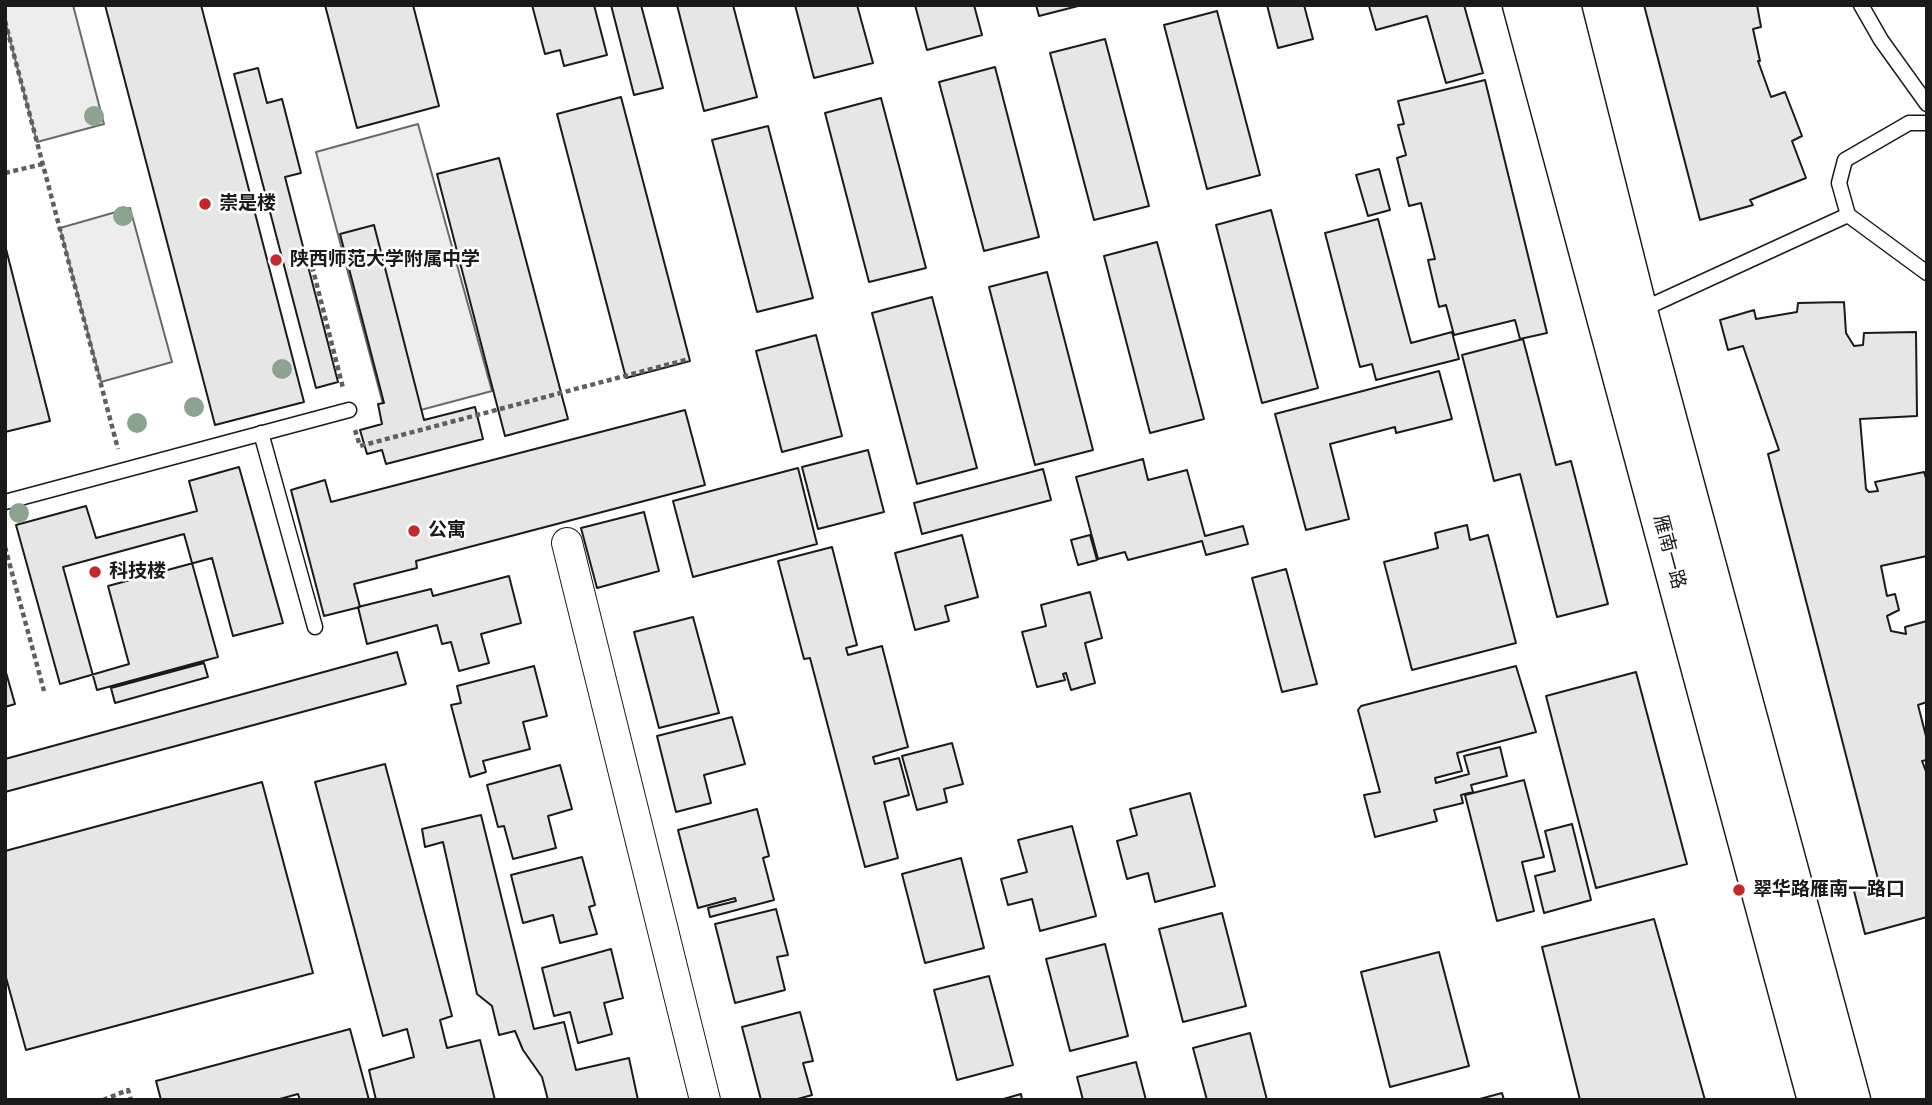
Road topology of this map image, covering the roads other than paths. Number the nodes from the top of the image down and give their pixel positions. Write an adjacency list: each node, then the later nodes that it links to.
1 (1522, 5): 15 (main road, 雁南一路)
2 (1561, 5): 8 (main road, 雁南一路)
3 (1861, 5): 4 (lane)
4 (1927, 104)
5 (1927, 122): 6 (lane)
6 (1848, 215): 7 (lane); 8 (lane)
7 (1927, 273)
8 (1638, 311): 16 (main road, 雁南一路)
9 (349, 410): 10 (lane)
10 (261, 433): 11 (lane); 13 (lane)
11 (5, 502)
12 (567, 543): 14 (street)
13 (315, 627)
14 (705, 1100)
15 (1817, 1100)
16 (1851, 1100)

